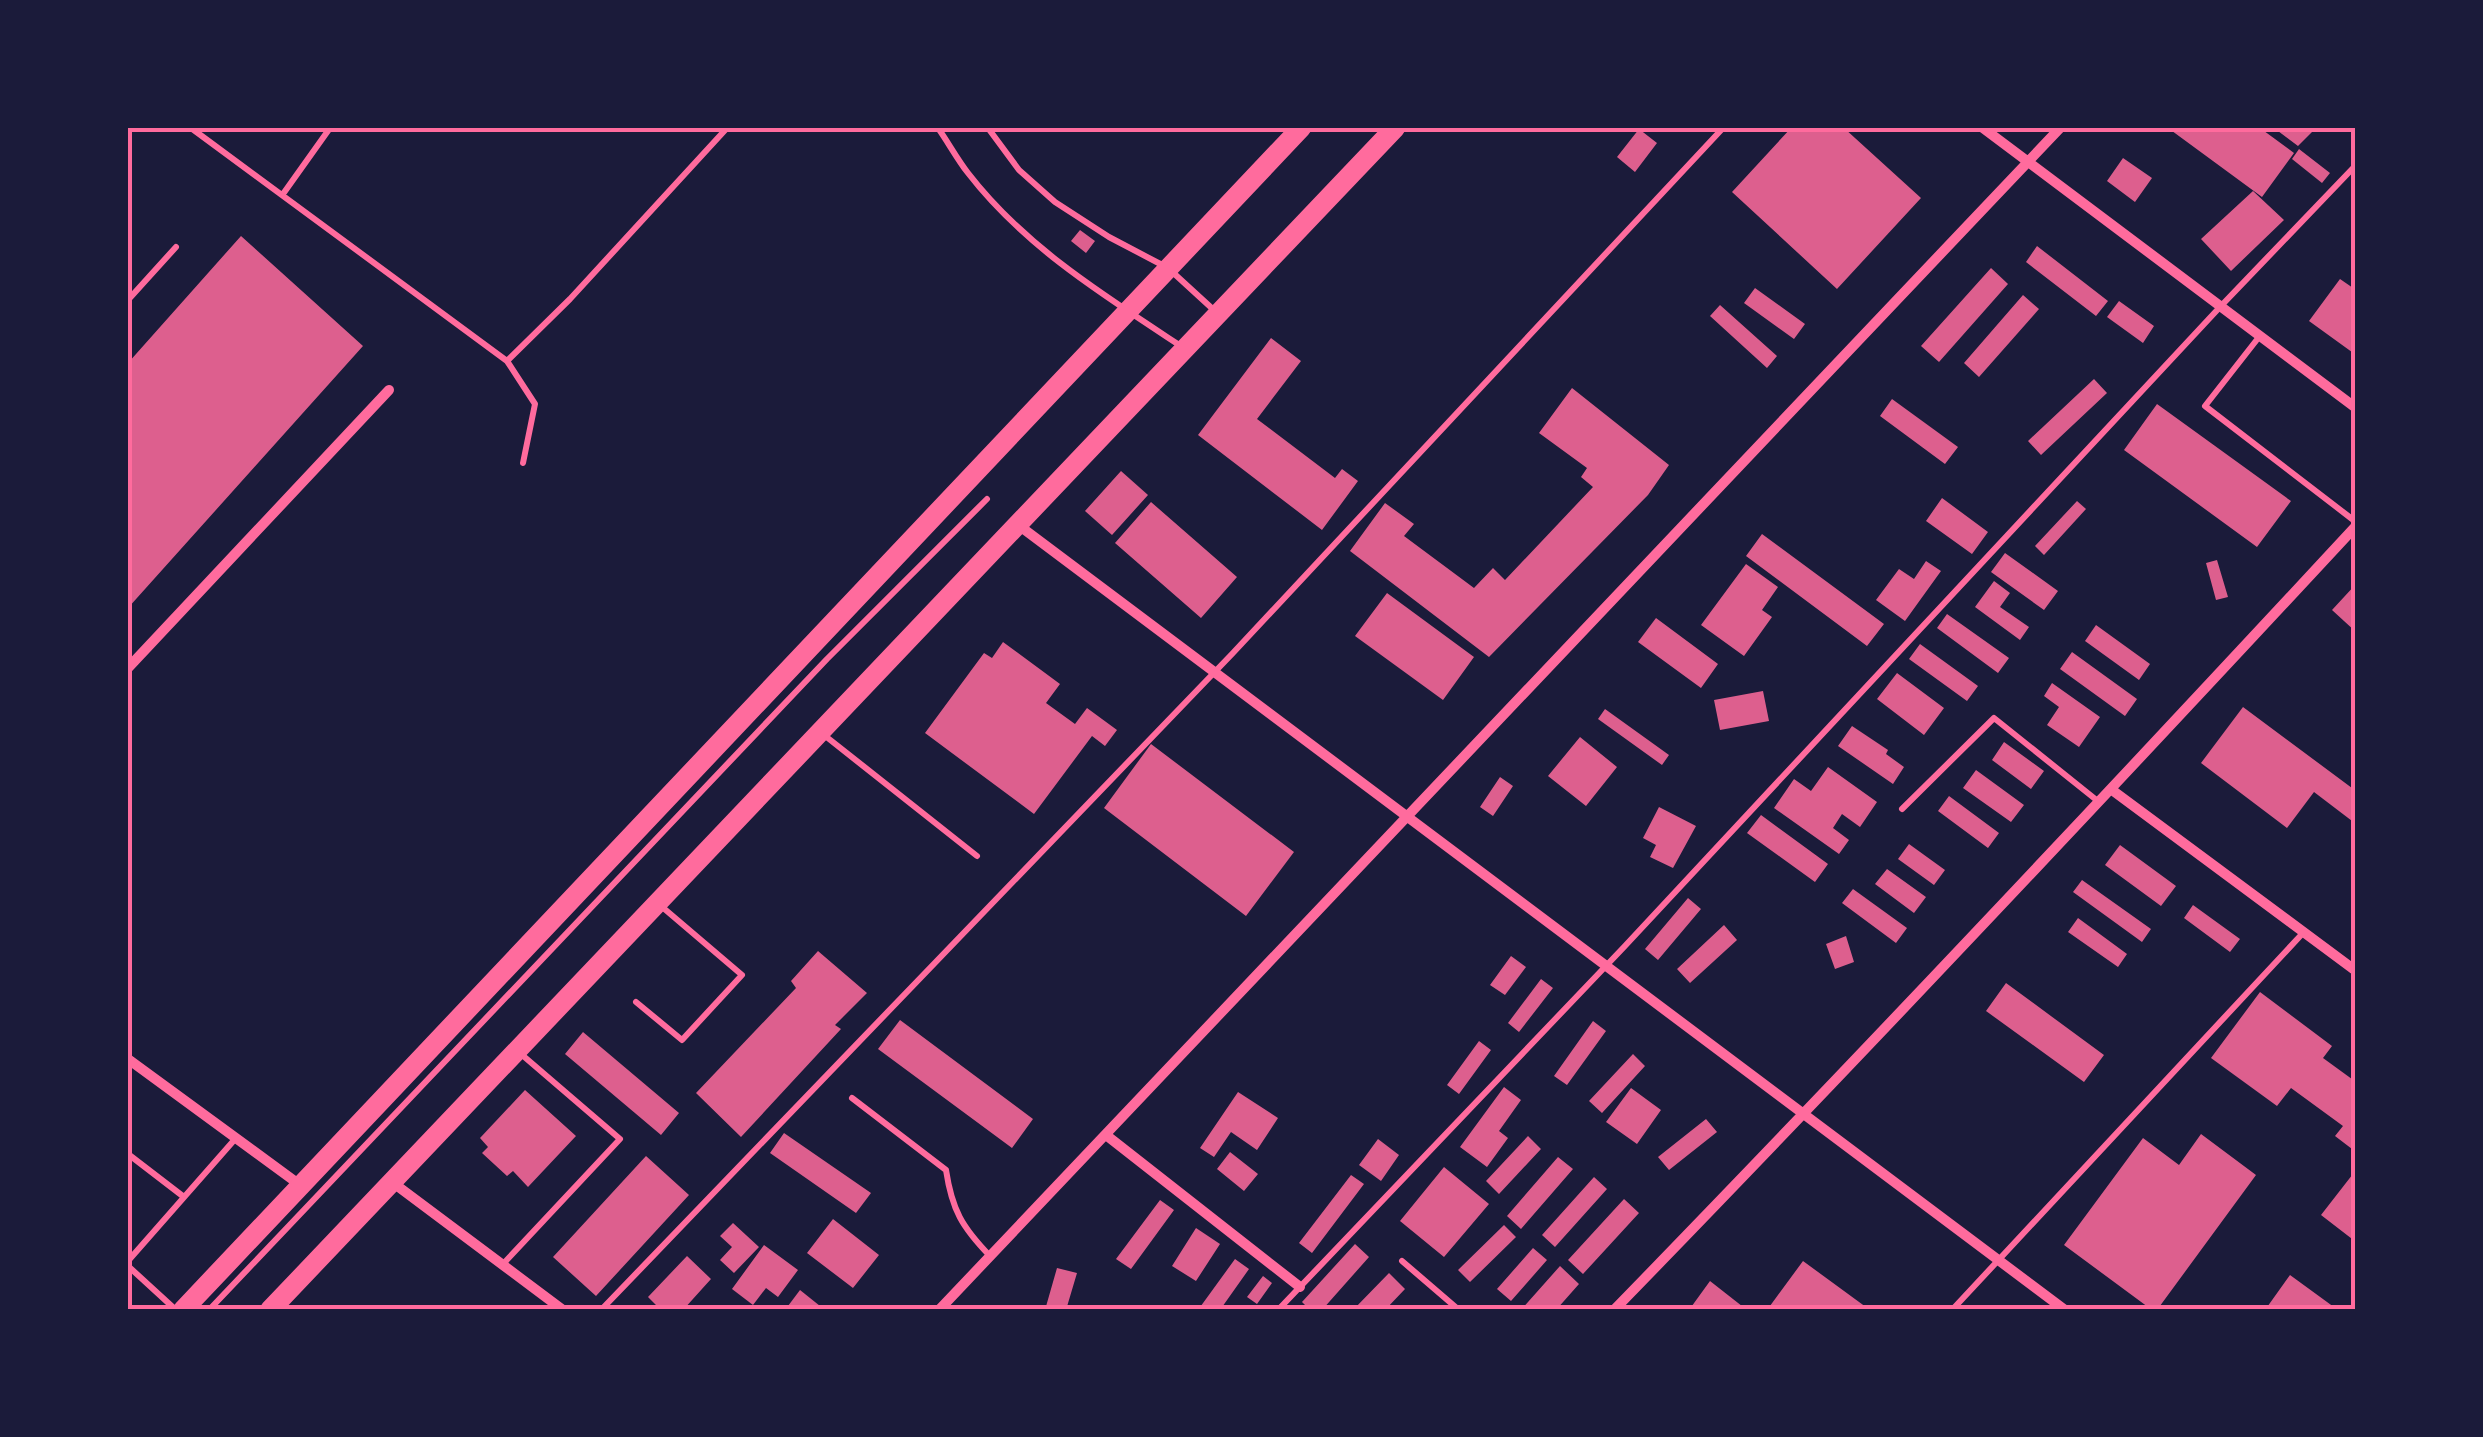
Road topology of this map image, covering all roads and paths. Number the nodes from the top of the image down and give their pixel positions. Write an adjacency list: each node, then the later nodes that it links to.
1 (190, 128): 13 (lane)
2 (330, 128): 13 (lane)
3 (727, 128): 22 (lane)
4 (938, 128): 18 (lane)
5 (988, 128): 15 (lane)
6 (1301, 128): 15 (main road)
7 (1395, 128): 19 (main road)
8 (1723, 128): 30 (lane)
9 (1982, 128): 11 (street)
10 (2060, 128): 11 (street)
11 (2028, 161): 17 (street); 35 (street)
12 (2356, 165): 17 (lane)
13 (283, 194): 22 (lane)
14 (176, 247): 16 (lane)
15 (1168, 268): 18 (main road); 19 (lane)
16 (128, 300)
17 (2220, 307): 20 (street); 39 (lane)
18 (1127, 310): 21 (lane); 50 (main road)
19 (1217, 312): 21 (main road)
20 (2259, 337): 24 (street); 28 (lane)
21 (1184, 348): 27 (main road)
22 (508, 361): 25 (lane)
23 (390, 390): 29 (street)
24 (2356, 408)
25 (524, 464)
26 (987, 499): 59 (lane)
27 (1016, 524): 30 (street); 31 (main road)
28 (2356, 524): 32 (street)
29 (128, 668)
30 (1214, 672): 35 (street); 62 (lane)
31 (819, 731): 36 (lane); 37 (main road)
32 (2112, 790): 33 (street); 38 (street)
33 (2100, 803): 34 (lane); 45 (street)
34 (1902, 809)
35 (1406, 816): 39 (street); 46 (street)
36 (977, 856)
37 (656, 902): 41 (lane); 42 (main road)
38 (2304, 932): 40 (street); 53 (lane)
39 (1606, 966): 45 (street); 57 (lane)
40 (2356, 971)
41 (636, 1002)
42 (516, 1050): 49 (main road); 56 (lane)
43 (128, 1059): 47 (street)
44 (852, 1098): 52 (lane)
45 (1804, 1114): 53 (street); 66 (street)
46 (1106, 1135): 52 (street); 57 (street)
47 (236, 1138): 50 (street); 51 (lane)
48 (128, 1154): 51 (lane)
49 (391, 1182): 56 (street); 60 (main road)
50 (301, 1186): 58 (main road)
51 (184, 1197): 55 (lane)
52 (990, 1256): 63 (street)
53 (1999, 1260): 67 (lane); 68 (street)
54 (1402, 1261): 65 (lane)
55 (128, 1264): 58 (lane)
56 (502, 1264): 61 (street)
57 (1300, 1286): 64 (lane)
58 (179, 1310)
59 (209, 1310)
60 (270, 1310)
61 (563, 1310)
62 (601, 1310)
63 (939, 1310)
64 (1278, 1310)
65 (1459, 1310)
66 (1614, 1310)
67 (1952, 1310)
68 (2065, 1310)

